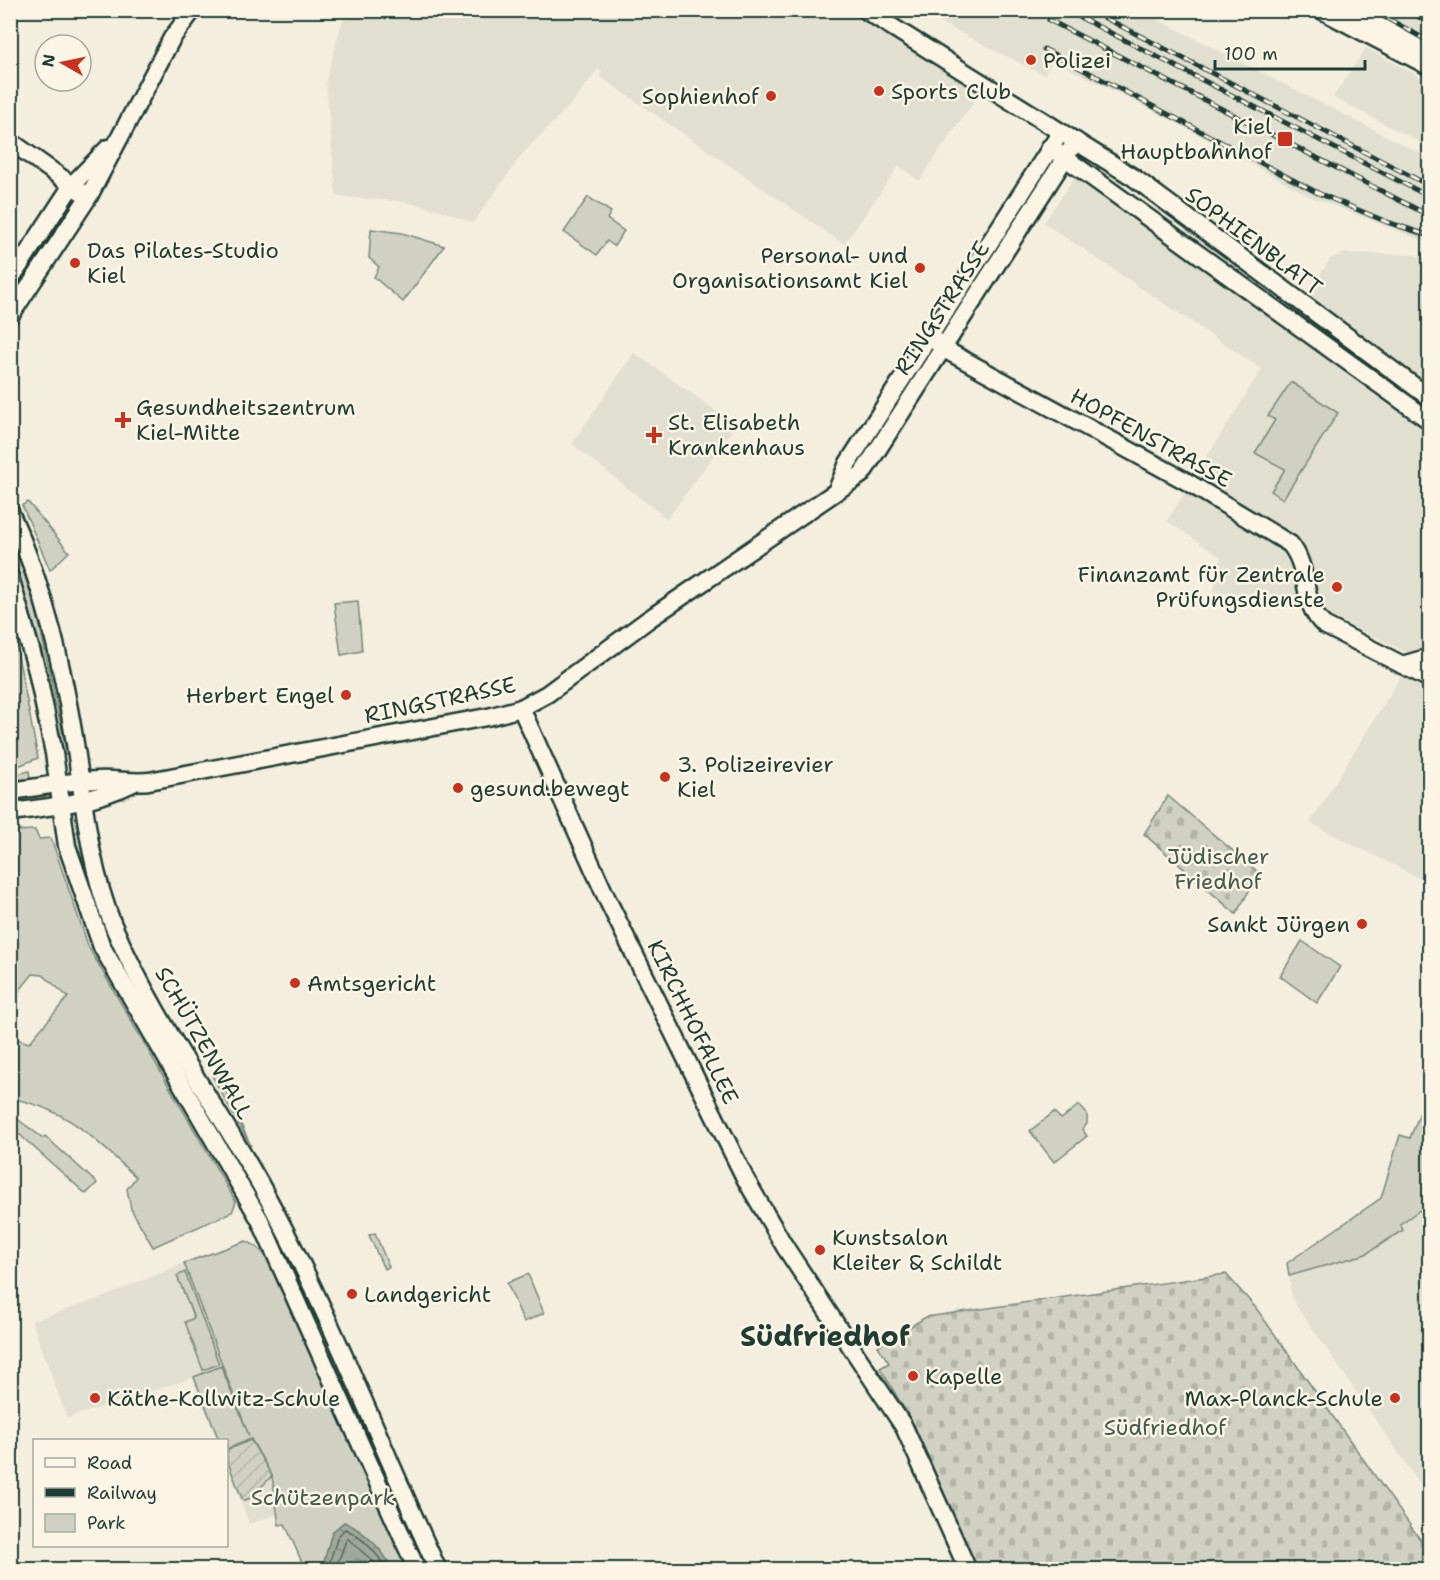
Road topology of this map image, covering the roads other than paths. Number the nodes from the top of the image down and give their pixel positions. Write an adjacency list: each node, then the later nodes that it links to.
1 (193, 10): 8 (main road)
2 (865, 10): 7 (main road, SOPHIENBLATT)
3 (1321, 10): 6 (main road)
4 (1351, 10): 5 (main road)
5 (1430, 54)
6 (1430, 67)
7 (1060, 132): 10 (main road, SOPHIENBLATT); 11 (main road, RINGSTRASSE)
8 (122, 133): 13 (main road); 14 (main road)
9 (10, 141): 13 (main road)
10 (1076, 141): 12 (main road, RINGSTRASSE); 19 (main road, SOPHIENBLATT)
11 (1050, 147): 12 (main road, SOPHIENBLATT); 17 (main road, RINGSTRASSE)
12 (1066, 158): 18 (main road, RINGSTRASSE); 20 (main road, SOPHIENBLATT)
13 (72, 185): 14 (main road); 15 (main road)
14 (88, 196): 16 (main road)
15 (10, 280)
16 (10, 316)
17 (931, 335): 18 (main road, HOPFENSTRASSE); 21 (main road, RINGSTRASSE)
18 (942, 348): 21 (main road, RINGSTRASSE); 25 (main road, HOPFENSTRASSE)
19 (1430, 398)
20 (1430, 421)
21 (837, 491): 27 (main road, RINGSTRASSE)
22 (10, 512): 28 (main road, SCHÜTZENWALL)
23 (10, 577): 29 (main road, SCHÜTZENWALL)
24 (1430, 657): 25 (main road)
25 (1402, 665): 26 (main road)
26 (1430, 680)
27 (520, 708): 30 (main road, RINGSTRASSE); 37 (main road, KIRCHHOFALLEE)
28 (80, 781): 29 (main road, RINGSTRASSE); 30 (main road, RINGSTRASSE); 32 (main road, SCHÜTZENWALL)
29 (58, 783): 31 (main road, RINGSTRASSE); 33 (main road, SCHÜTZENWALL)
30 (134, 783): 32 (main road, RINGSTRASSE)
31 (10, 791)
32 (83, 801): 33 (main road, RINGSTRASSE); 36 (main road, SCHÜTZENWALL)
33 (60, 806): 34 (main road, RINGSTRASSE); 35 (main road, SCHÜTZENWALL)
34 (10, 812)
35 (417, 1569)
36 (438, 1569)
37 (968, 1569)

